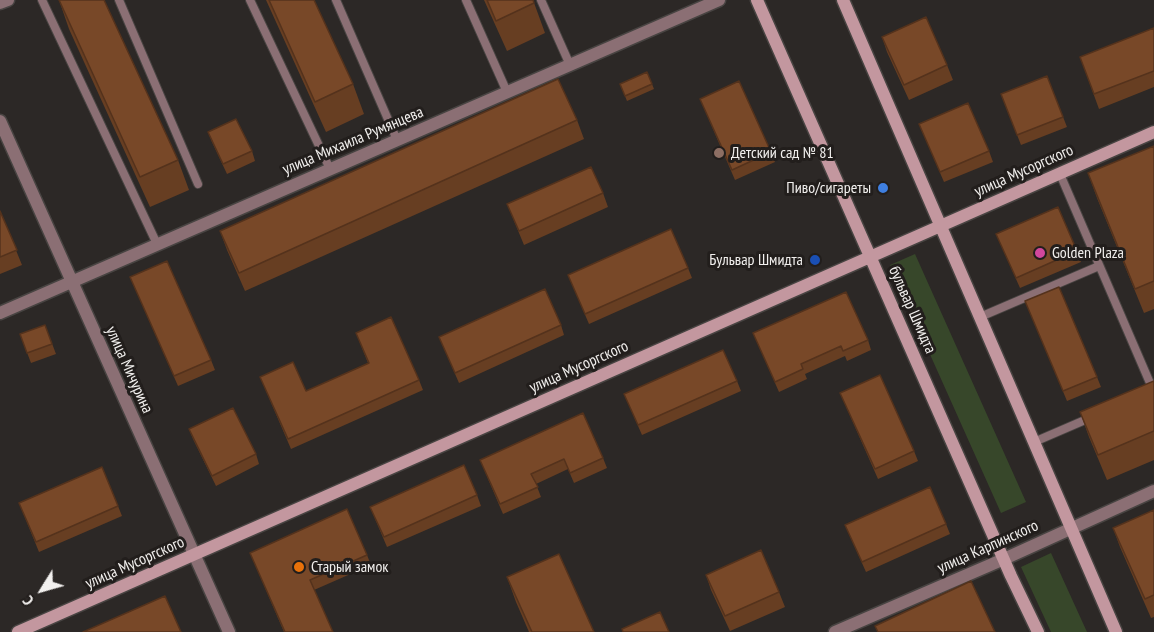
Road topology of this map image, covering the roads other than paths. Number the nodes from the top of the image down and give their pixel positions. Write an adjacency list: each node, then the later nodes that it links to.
1 (8, 0): 11 (street)
2 (42, 0): 21 (lane)
3 (119, 0): 19 (lane)
4 (250, 0): 17 (lane)
5 (336, 0): 16 (lane)
6 (466, 0): 13 (lane)
7 (541, 0): 12 (lane)
8 (719, 0): 12 (street, улица Михаила Румянцева)
9 (757, 0): 22 (street, бульвар Шмидта)
10 (843, 0): 20 (street)
11 (0, 3)
12 (570, 65): 13 (street, улица Михаила Румянцева)
13 (507, 92): 16 (street, улица Михаила Румянцева)
14 (0, 121): 24 (street, улица Мичурина)
15 (1154, 132): 18 (street, улица Мусоргского)
16 (397, 140): 17 (street, улица Михаила Румянцева)
17 (330, 169): 21 (street, улица Михаила Румянцева)
18 (1060, 174): 20 (street, улица Мусоргского); 23 (lane)
19 (198, 184)
20 (941, 226): 22 (street, улица Мусоргского); 26 (street)
21 (157, 244): 24 (street, улица Михаила Румянцева)
22 (870, 257): 33 (street, улица Мусоргского); 34 (street, бульвар Шмидта)
23 (1099, 266): 26 (lane); 27 (lane)
24 (70, 282): 25 (street, улица Михаила Румянцева); 33 (street, улица Мичурина)
25 (0, 313)
26 (980, 317): 30 (street)
27 (1153, 390): 28 (lane)
28 (1143, 395)
29 (1101, 413): 30 (lane)
30 (1034, 442): 32 (street)
31 (1154, 491): 32 (street, улица Карпинского)
32 (1071, 528): 34 (street, улица Карпинского); 39 (street)
33 (195, 554): 35 (street, улица Мусоргского); 36 (street, улица Мичурина)
34 (1004, 559): 37 (street, улица Карпинского); 38 (street, бульвар Шмидта)
35 (18, 632)
36 (229, 632)
37 (835, 632)
38 (1038, 632)
39 (1116, 632)

